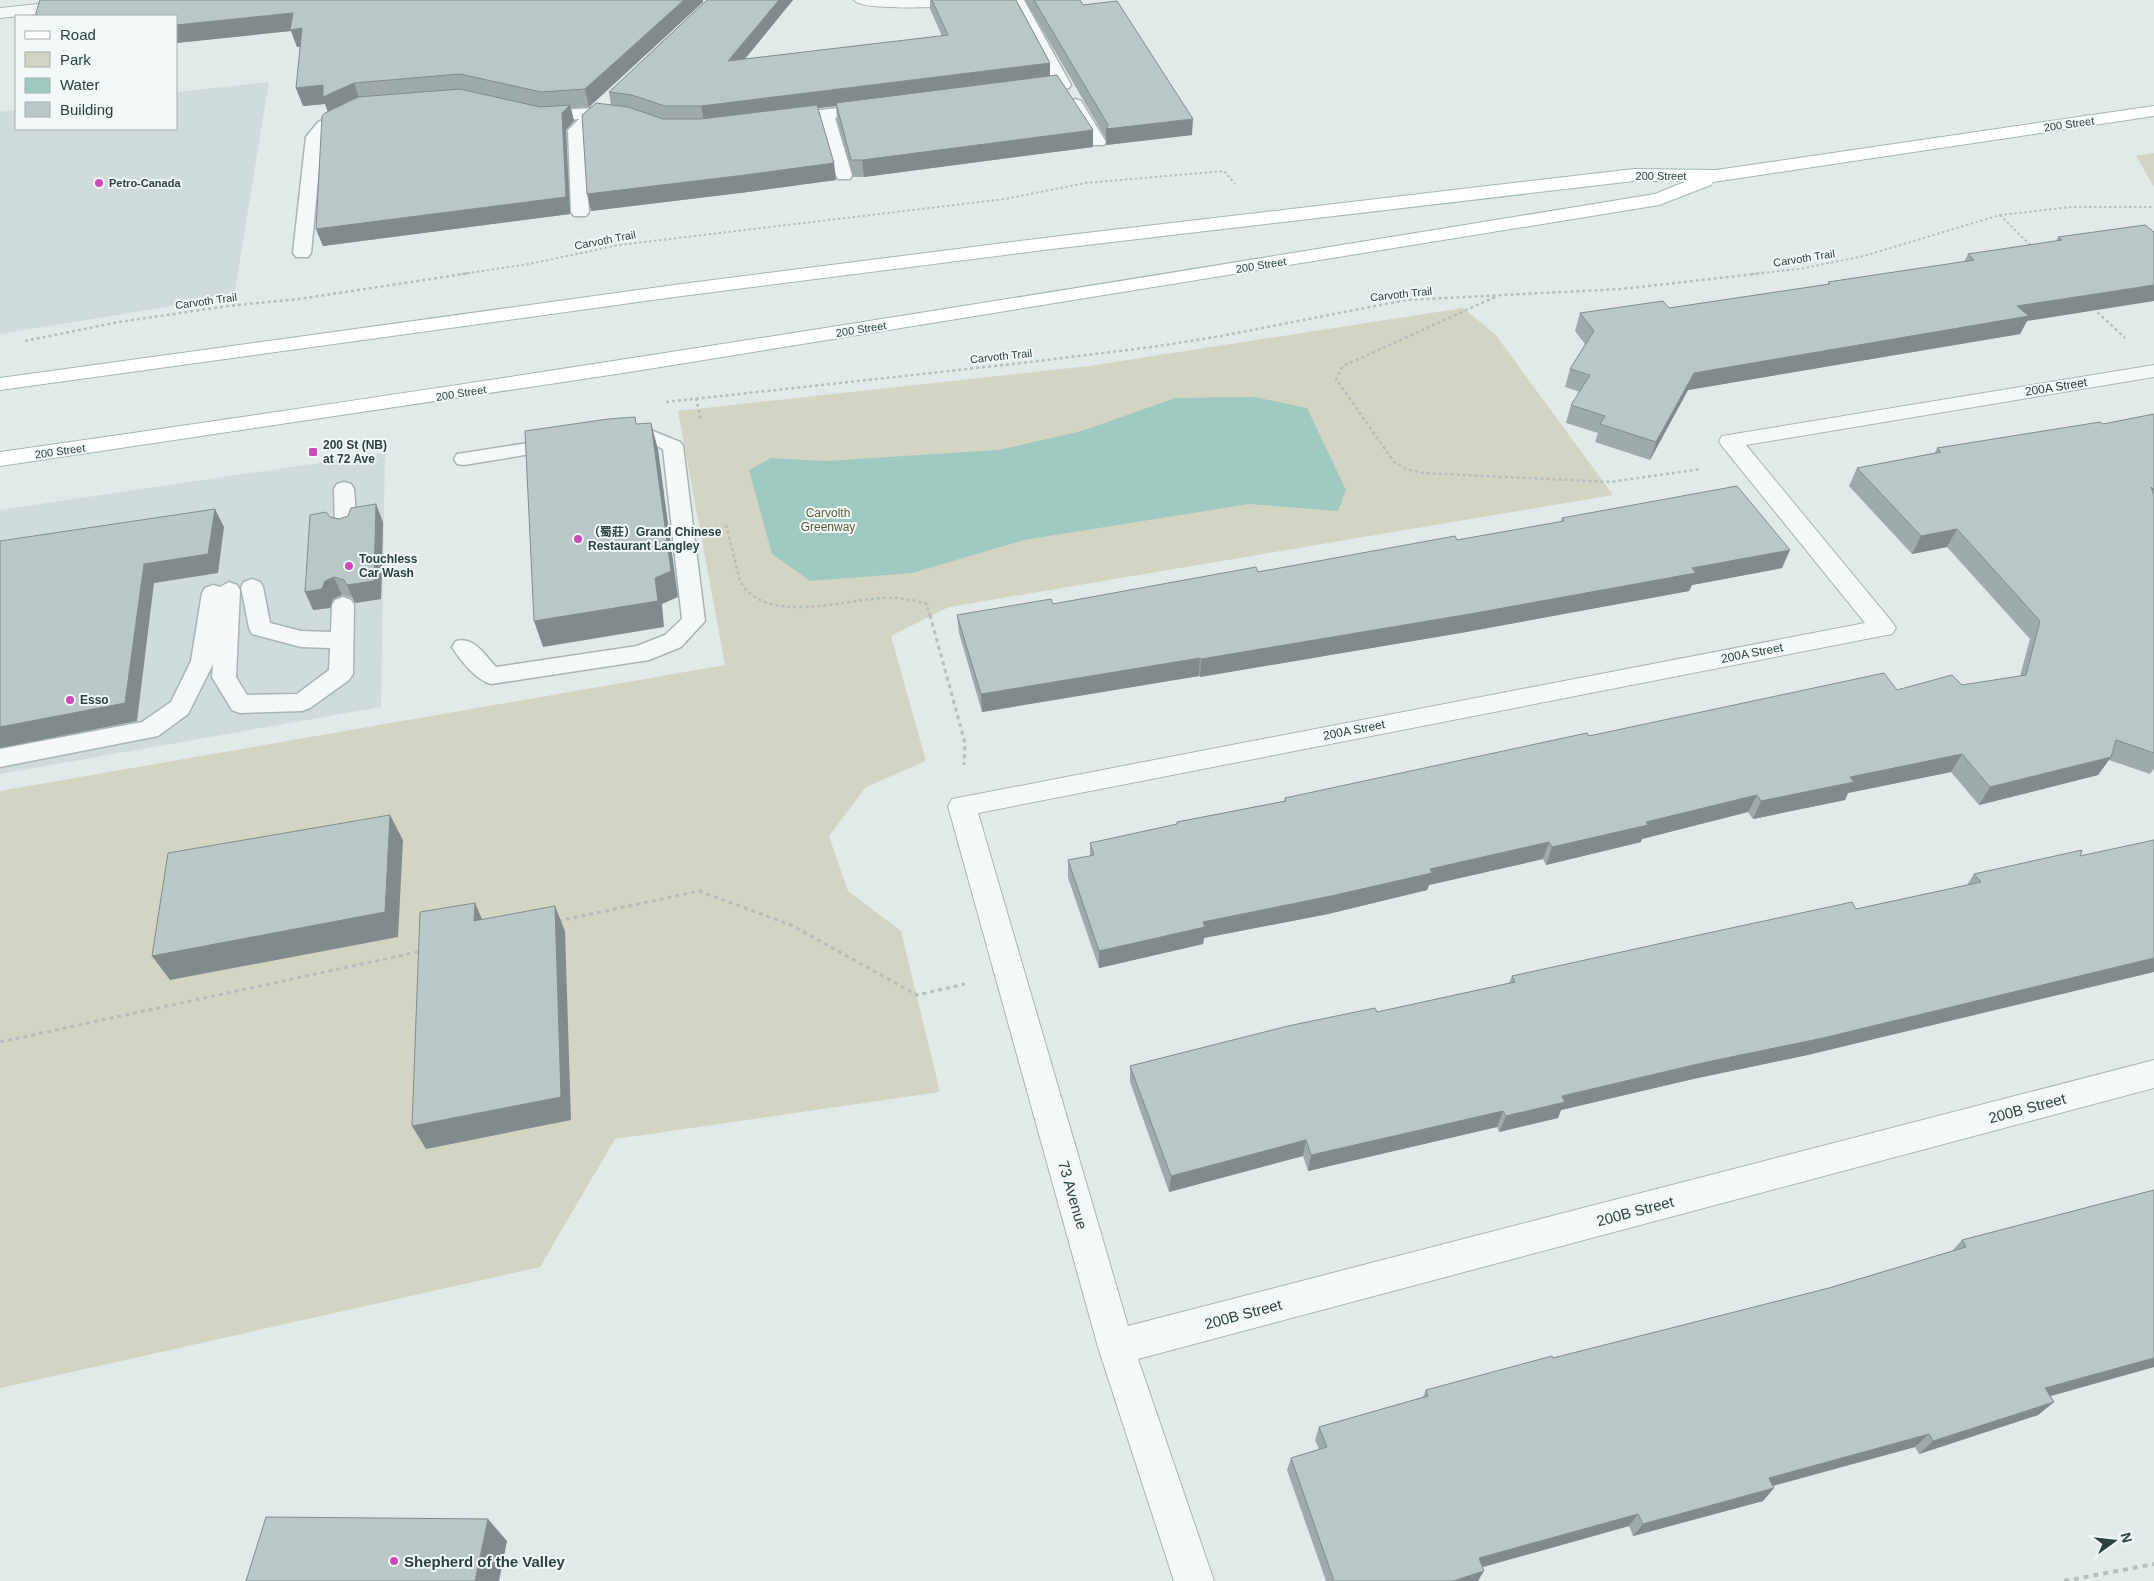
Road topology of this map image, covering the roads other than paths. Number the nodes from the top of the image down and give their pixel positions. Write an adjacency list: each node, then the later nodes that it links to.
1 (122, 0): 6 (street)
2 (862, 0): 5 (street)
3 (984, 0): 5 (street)
4 (1017, 0): 7 (lane)
5 (932, 1)
6 (0, 13)
7 (1063, 85): 8 (lane); 15 (lane)
8 (1024, 90)
9 (370, 107): 19 (lane)
10 (886, 107): 13 (lane)
11 (520, 111): 18 (lane)
12 (2154, 111): 17 (main road, 200 Street)
13 (826, 114): 14 (lane); 16 (lane)
14 (770, 121)
15 (1098, 142)
16 (844, 175)
17 (1716, 176): 21 (main road, 200 Street); 23 (main road, 200 Street)
18 (580, 212)
19 (302, 253)
20 (2154, 371): 31 (street, 200A Street)
21 (0, 384)
22 (464, 459): 29 (lane)
23 (0, 460)
24 (344, 489): 25 (lane)
25 (346, 528)
26 (252, 587): 28 (lane)
27 (343, 605): 28 (lane)
28 (342, 642): 30 (lane)
29 (464, 647)
30 (0, 758)
31 (962, 806): 33 (street, 73 Avenue)
32 (2154, 1074): 33 (street, 200B Street)
33 (1116, 1347): 34 (street, 73 Avenue)
34 (1194, 1581)

